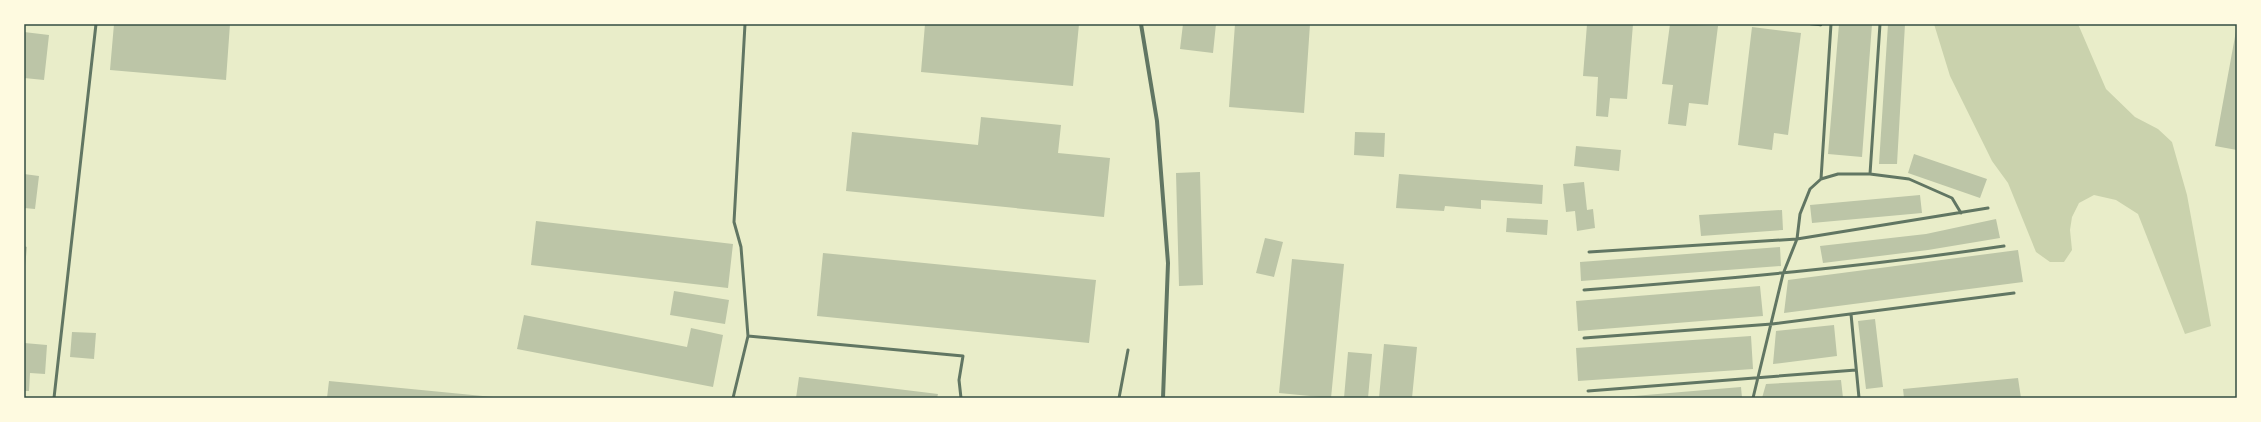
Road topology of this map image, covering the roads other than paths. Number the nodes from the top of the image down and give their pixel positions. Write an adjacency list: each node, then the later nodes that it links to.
1 (96, 24): 24 (lane)
2 (745, 24): 18 (lane)
3 (1141, 24): 28 (street)
4 (1831, 24): 7 (lane)
5 (1880, 24): 6 (lane)
6 (1870, 174): 7 (lane); 9 (lane)
7 (1821, 179): 10 (lane)
8 (1988, 208): 9 (lane)
9 (1960, 214): 10 (lane)
10 (1797, 239): 12 (lane); 13 (lane)
11 (2004, 246): 13 (lane)
12 (1589, 252)
13 (1783, 274): 14 (lane); 17 (lane)
14 (1584, 290)
15 (2014, 293): 16 (lane)
16 (1851, 314): 17 (lane); 21 (lane)
17 (1772, 324): 19 (lane); 22 (lane)
18 (748, 336): 25 (lane); 26 (lane)
19 (1584, 338)
20 (1128, 350): 27 (lane)
21 (1856, 370): 22 (lane); 30 (lane)
22 (1759, 378): 23 (lane); 29 (lane)
23 (1588, 391)
24 (54, 398)
25 (733, 398)
26 (961, 398)
27 (1119, 398)
28 (1163, 398)
29 (1753, 398)
30 (1859, 398)

